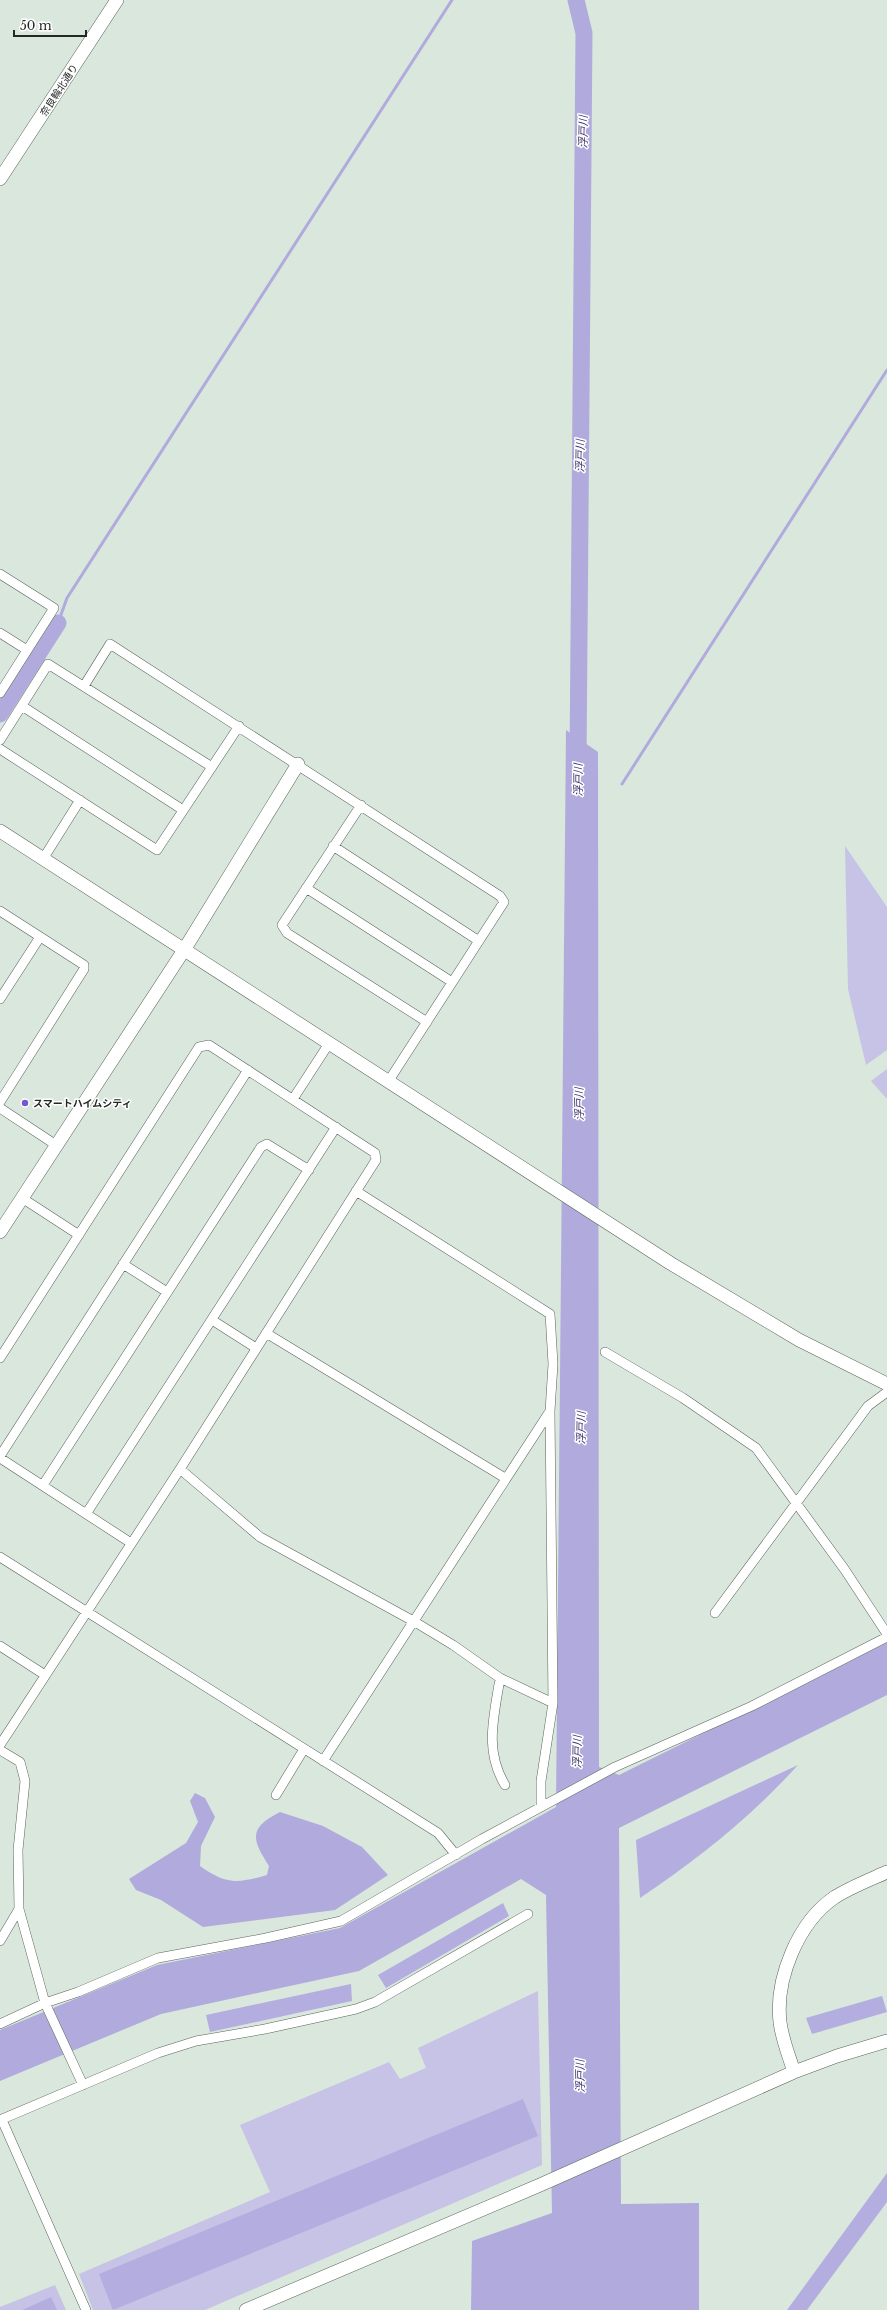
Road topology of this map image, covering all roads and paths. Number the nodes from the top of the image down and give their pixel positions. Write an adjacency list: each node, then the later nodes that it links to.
1 (118, 0): 2 (street, 奈良輪北通り)
2 (1, 174)
3 (0, 574): 5 (street)
4 (0, 633): 5 (street)
5 (27, 650): 7 (street)
6 (84, 686): 8 (street); 9 (street); 13 (street)
7 (0, 692)
8 (22, 706): 10 (street); 16 (street)
9 (239, 726): 12 (street); 13 (street)
10 (0, 740)
11 (0, 749): 14 (street)
12 (298, 764): 15 (street); 24 (street)
13 (212, 767): 16 (street)
14 (80, 800): 16 (street); 19 (street)
15 (361, 805): 18 (street); 23 (street)
16 (183, 810)
17 (0, 831): 19 (street)
18 (333, 846): 20 (street); 23 (street)
19 (43, 859): 24 (street)
20 (306, 888): 25 (street); 27 (street)
21 (0, 911): 22 (street)
22 (40, 937): 26 (street); 32 (street)
23 (479, 941): 25 (street)
24 (184, 950): 28 (street); 35 (street)
25 (452, 982): 27 (street)
26 (0, 999)
27 (427, 1022): 30 (street)
28 (328, 1045): 30 (street); 31 (street)
29 (248, 1070): 31 (street); 40 (street); 41 (street)
30 (388, 1082): 48 (street)
31 (293, 1099): 34 (street)
32 (0, 1102)
33 (0, 1108): 35 (street)
34 (336, 1127): 36 (street); 37 (street)
35 (56, 1145): 38 (street)
36 (308, 1170): 42 (street); 43 (street)
37 (356, 1191): 44 (street); 50 (street)
38 (22, 1198): 39 (street); 40 (street)
39 (0, 1232)
40 (79, 1235): 47 (street)
41 (123, 1264): 42 (street); 51 (street)
42 (167, 1292): 54 (street)
43 (212, 1320): 45 (street); 56 (street)
44 (266, 1333): 45 (street); 53 (street)
45 (256, 1348): 52 (street)
46 (605, 1352): 55 (street)
47 (0, 1358)
48 (887, 1384)
49 (887, 1392): 55 (street)
50 (550, 1410): 53 (street); 66 (street)
51 (0, 1457): 54 (street)
52 (180, 1469): 57 (street); 61 (street)
53 (505, 1478): 61 (street)
54 (42, 1485): 56 (street)
55 (796, 1504): 60 (street); 62 (street)
56 (86, 1514): 57 (street)
57 (131, 1543): 59 (street)
58 (0, 1557): 59 (street)
59 (86, 1612): 64 (street); 68 (street)
60 (715, 1613)
61 (415, 1622): 65 (street); 70 (street)
62 (887, 1636): 73 (street)
63 (0, 1646): 64 (street)
64 (45, 1675): 67 (street)
65 (500, 1678): 66 (street); 71 (street)
66 (553, 1703): 73 (street)
67 (0, 1745)
68 (304, 1749): 70 (street); 72 (street)
69 (0, 1750): 76 (street)
70 (323, 1762): 74 (street)
71 (505, 1785)
72 (276, 1795)
73 (541, 1807): 74 (street)
74 (456, 1854): 79 (street)
75 (887, 1872): 82 (street)
76 (19, 1909): 78 (street); 79 (street)
77 (528, 1914): 83 (street)
78 (0, 1941)
79 (45, 2002): 80 (street); 83 (street)
80 (0, 2024)
81 (887, 2041): 82 (street)
82 (794, 2072): 86 (street)
83 (83, 2085): 84 (street)
84 (1, 2120): 85 (street)
85 (86, 2310)
86 (246, 2310)

